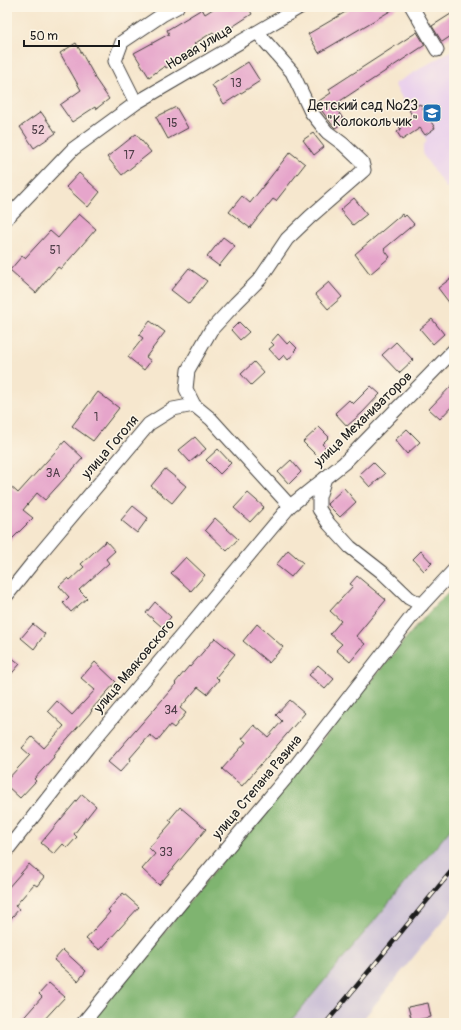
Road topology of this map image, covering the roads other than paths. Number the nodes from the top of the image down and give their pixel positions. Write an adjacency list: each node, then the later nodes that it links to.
1 (177, 7): 7 (street)
2 (300, 7): 4 (street, Новая улица)
3 (412, 7): 6 (street)
4 (279, 12): 5 (street, Новая улица)
5 (257, 32): 7 (street, Новая улица); 10 (street)
6 (437, 50)
7 (136, 103): 8 (street, Новая улица)
8 (7, 218)
9 (454, 350): 11 (street, улица Механизаторов)
10 (194, 405): 12 (street); 14 (street, улица Гоголя)
11 (325, 478): 12 (street, улица Механизаторов); 15 (street)
12 (290, 506): 16 (street, улица Маяковского)
13 (454, 570): 15 (street, улица Степана Разина)
14 (7, 595)
15 (422, 605): 17 (street, улица Степана Разина)
16 (7, 850)
17 (83, 1023)

